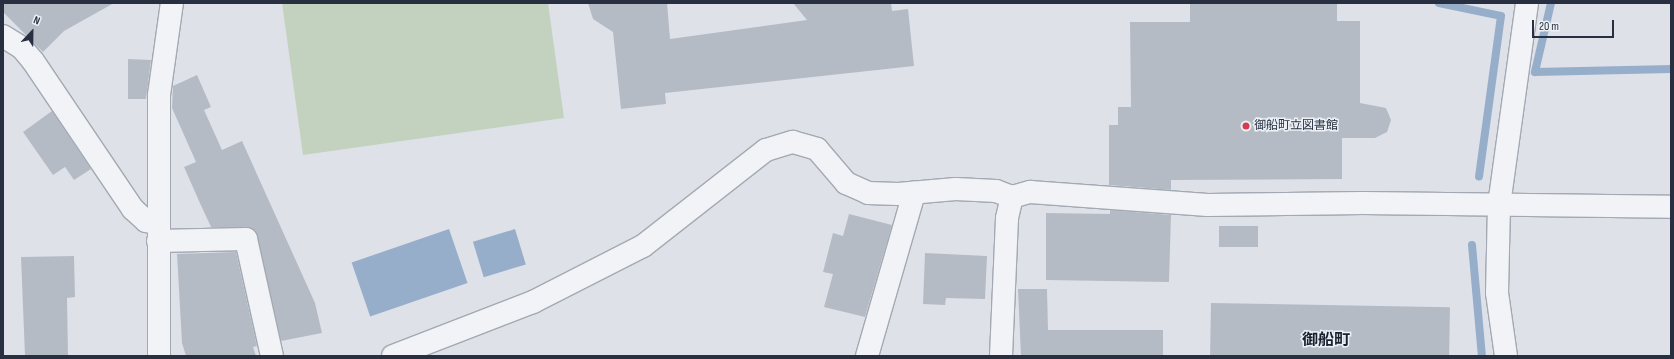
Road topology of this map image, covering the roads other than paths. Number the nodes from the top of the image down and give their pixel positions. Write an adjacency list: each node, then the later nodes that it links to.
1 (172, 3): 8 (street)
2 (1527, 3): 6 (street)
3 (3, 36): 8 (street)
4 (914, 193): 5 (street); 11 (street); 12 (street)
5 (1012, 197): 6 (street); 13 (street)
6 (1499, 205): 7 (street); 14 (street)
7 (1671, 207)
8 (158, 232): 9 (street); 10 (street)
9 (159, 356)
10 (272, 356)
11 (393, 356)
12 (867, 356)
13 (1001, 356)
14 (1506, 356)

